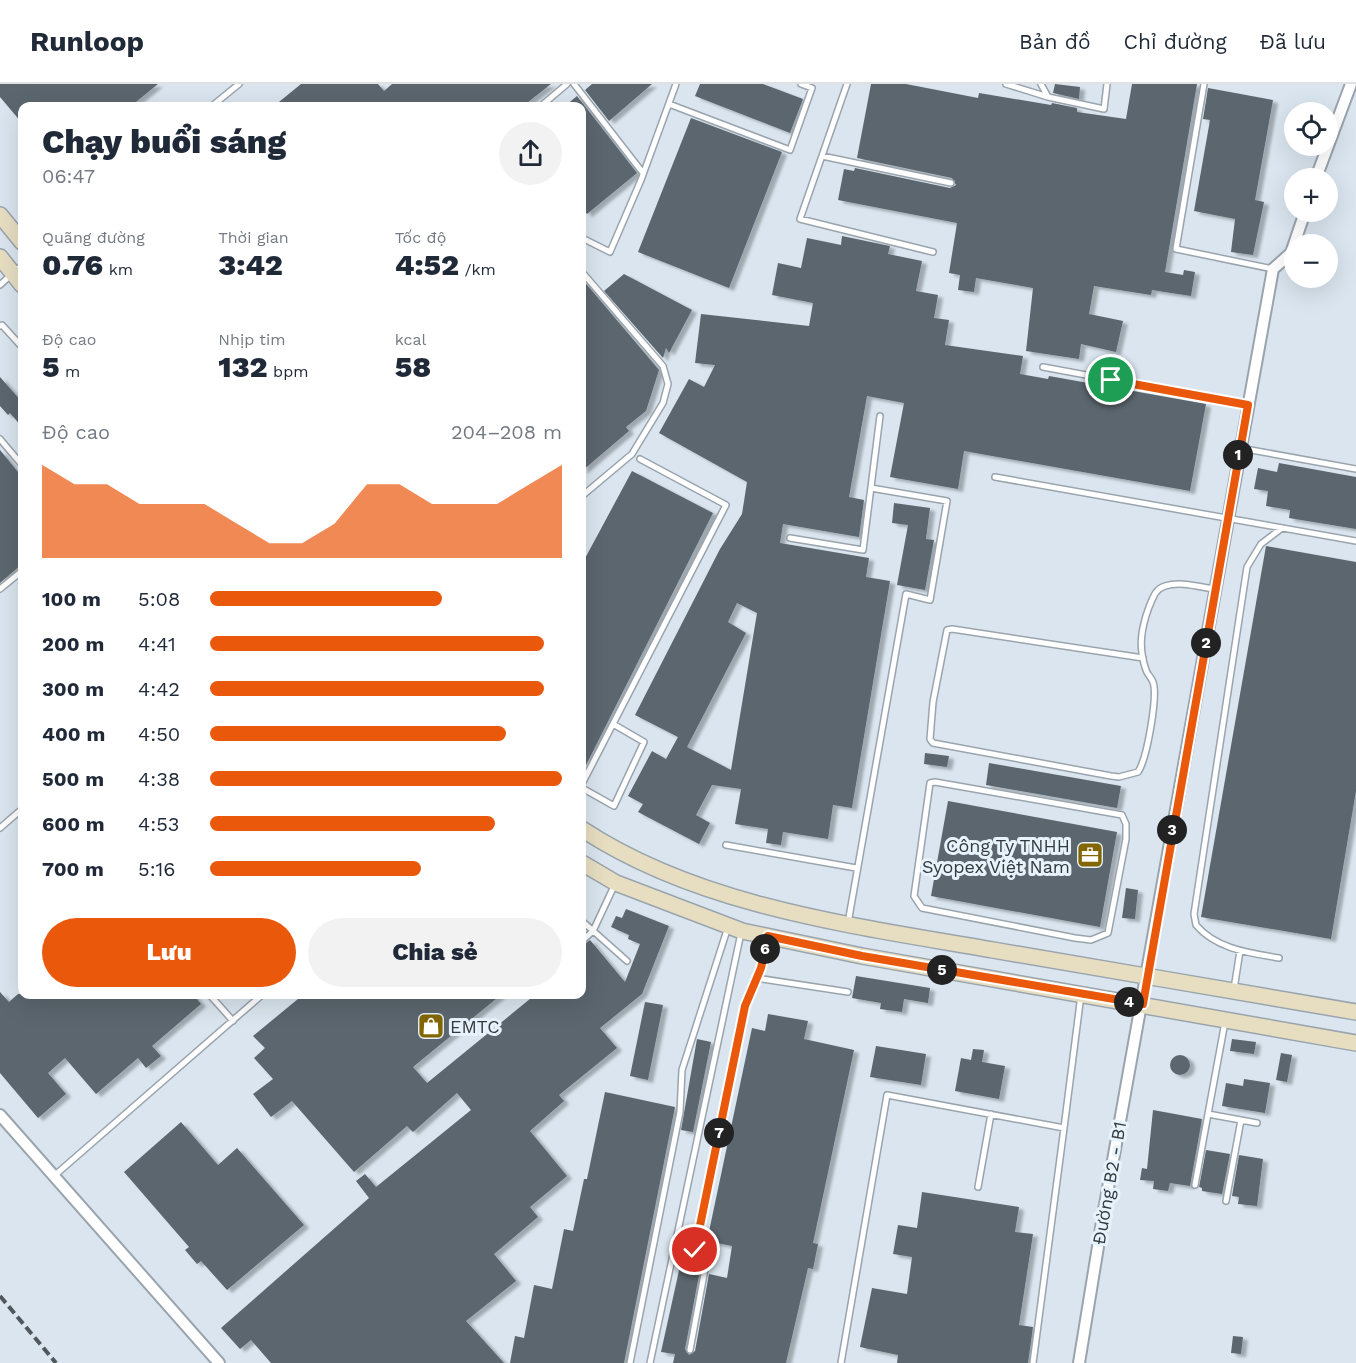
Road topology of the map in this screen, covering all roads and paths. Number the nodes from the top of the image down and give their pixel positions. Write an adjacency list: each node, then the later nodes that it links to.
1 (239, 84): 13 (lane)
2 (565, 84): 14 (lane)
3 (574, 84): 18 (lane)
4 (676, 84): 15 (lane)
5 (801, 84): 15 (lane)
6 (848, 84): 16 (lane)
7 (1006, 84): 12 (lane)
8 (1041, 84): 12 (lane)
9 (1107, 84): 12 (lane)
10 (1204, 84): 26 (lane)
11 (1351, 84): 17 (street)
12 (1048, 97)
13 (217, 102)
14 (545, 102)
15 (669, 104): 18 (lane)
16 (822, 156): 19 (lane); 24 (lane)
17 (1320, 168)
18 (643, 173): 23 (lane)
19 (951, 183)
20 (0, 215): 22 (street)
21 (1302, 222): 26 (street)
22 (18, 237)
23 (586, 240)
24 (933, 252)
25 (0, 257): 27 (street)
26 (1273, 269): 34 (street, Đường B2 - B1)
27 (18, 273)
28 (18, 276): 30 (lane)
29 (586, 277): 43 (lane)
30 (0, 285)
31 (0, 326): 32 (lane)
32 (18, 343)
33 (1043, 367): 34 (lane)
34 (1248, 405): 37 (street, Đường B2 - B1)
35 (880, 416): 42 (lane)
36 (0, 439): 38 (lane)
37 (1240, 448): 40 (lane); 44 (street, Đường B2 - B1)
38 (18, 459)
39 (640, 459): 52 (lane)
40 (1356, 469)
41 (995, 477): 44 (lane)
42 (871, 488): 46 (lane); 60 (lane)
43 (586, 493)
44 (1227, 519): 45 (lane); 50 (street, Đường B2 - B1)
45 (1282, 528): 47 (lane); 69 (lane)
46 (790, 538)
47 (1356, 541)
48 (18, 574): 49 (lane)
49 (0, 589)
50 (1215, 589): 51 (lane); 72 (street, Đường B2 - B1)
51 (1143, 658): 51 (lane)
52 (613, 724): 53 (lane); 54 (lane)
53 (586, 778)
54 (586, 788)
55 (18, 812): 56 (lane)
56 (0, 828)
57 (586, 832): 63 (street)
58 (726, 845): 60 (lane)
59 (586, 865): 61 (street)
60 (856, 868): 63 (lane)
61 (616, 883): 65 (street); 66 (lane)
62 (914, 896): 62 (lane)
63 (848, 923): 72 (street)
64 (586, 925): 66 (lane)
65 (735, 929): 67 (street); 96 (lane); 97 (lane)
66 (593, 931): 68 (lane); 71 (lane)
67 (768, 936): 73 (lane); 76 (street)
68 (586, 937)
69 (1240, 951): 70 (lane); 74 (lane)
70 (1280, 958)
71 (627, 961)
72 (1147, 976): 74 (street); 79 (street, Đường B2 - B1)
73 (756, 978): 75 (lane); 94 (lane)
74 (1233, 991): 80 (street)
75 (848, 992)
76 (1081, 995): 79 (street); 89 (lane)
77 (213, 999): 82 (lane)
78 (257, 999): 82 (lane)
79 (1143, 1004): 81 (street); 100 (street, Đường B2 - B1)
80 (1356, 1012)
81 (1225, 1020): 83 (street); 85 (lane)
82 (233, 1021): 90 (lane)
83 (1356, 1043)
84 (991, 1114): 89 (lane); 92 (lane); 98 (lane)
85 (1208, 1114): 87 (lane); 91 (lane)
86 (0, 1115): 90 (street)
87 (1240, 1120): 88 (lane); 93 (lane)
88 (1257, 1123)
89 (1064, 1128): 99 (lane)
90 (54, 1176): 95 (street)
91 (1195, 1185)
92 (978, 1187)
93 (1226, 1201)
94 (690, 1350)
95 (219, 1363)
96 (630, 1363)
97 (650, 1363)
98 (841, 1363)
99 (1033, 1363)
100 (1080, 1363)

